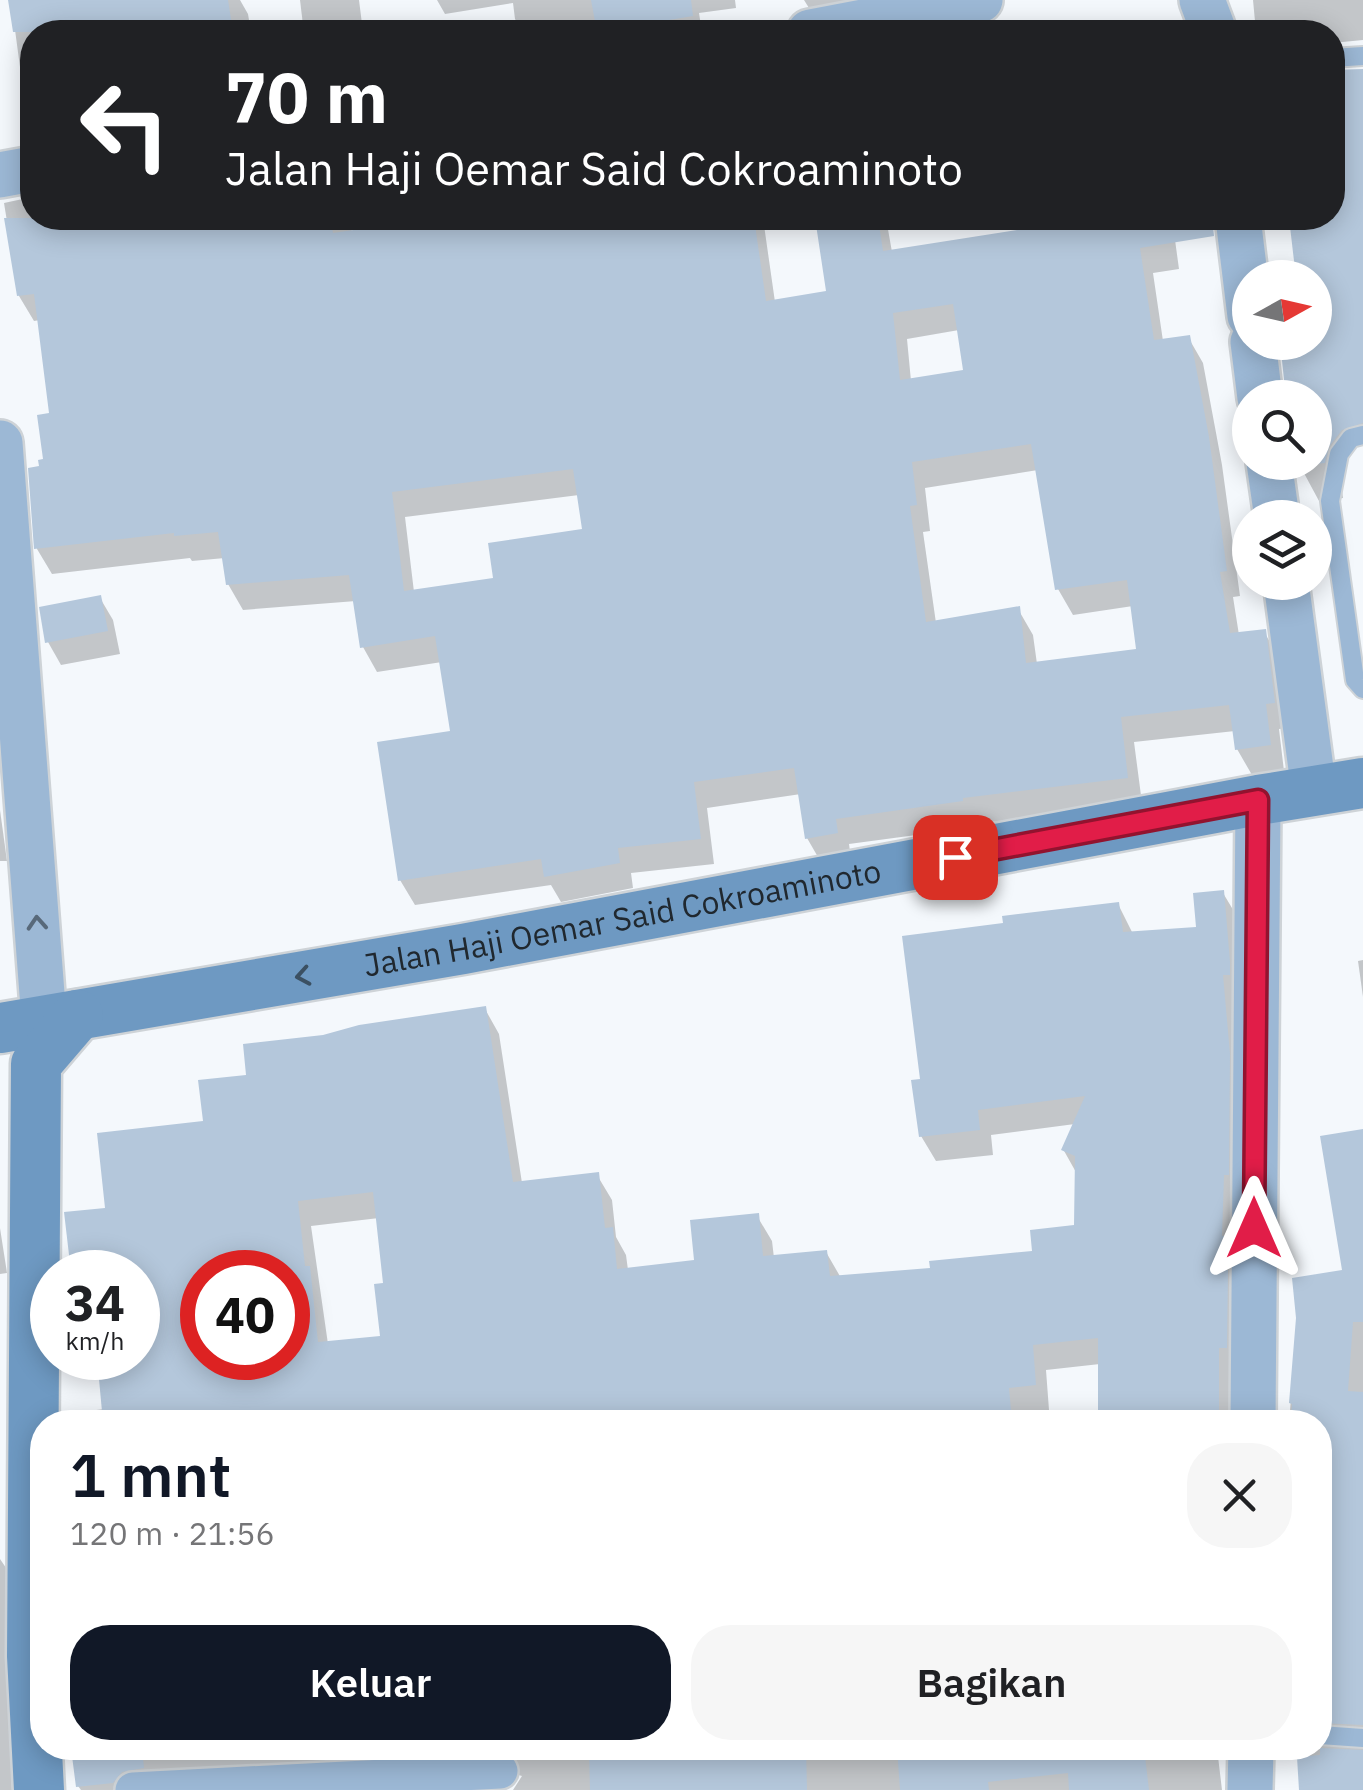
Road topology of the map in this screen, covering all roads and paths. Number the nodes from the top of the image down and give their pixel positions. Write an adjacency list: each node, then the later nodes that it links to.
1 (980, 0): 2 (street)
2 (874, 20)
3 (1239, 230): 4 (street)
4 (1243, 260)
5 (1363, 435): 8 (lane)
6 (0, 443): 12 (street, one-way to 6)
7 (1288, 600): 10 (street)
8 (1363, 689)
9 (1363, 783): 10 (main road, Jalan Haji Oemar Said Cokroaminoto)
10 (1314, 790): 11 (main road, Jalan Haji Oemar Said Cokroaminoto)
11 (1258, 800): 12 (main road, Jalan Haji Oemar Said Cokroaminoto, one-way to 12); 14 (street)
12 (35, 1030): 13 (main road)
13 (33, 1410)
14 (1253, 1410)
15 (1332, 1736): 16 (lane)
16 (1363, 1738)
17 (37, 1760): 20 (main road)
18 (1251, 1760): 22 (street)
19 (500, 1771): 21 (street)
20 (39, 1790)
21 (133, 1790)
22 (1250, 1790)

